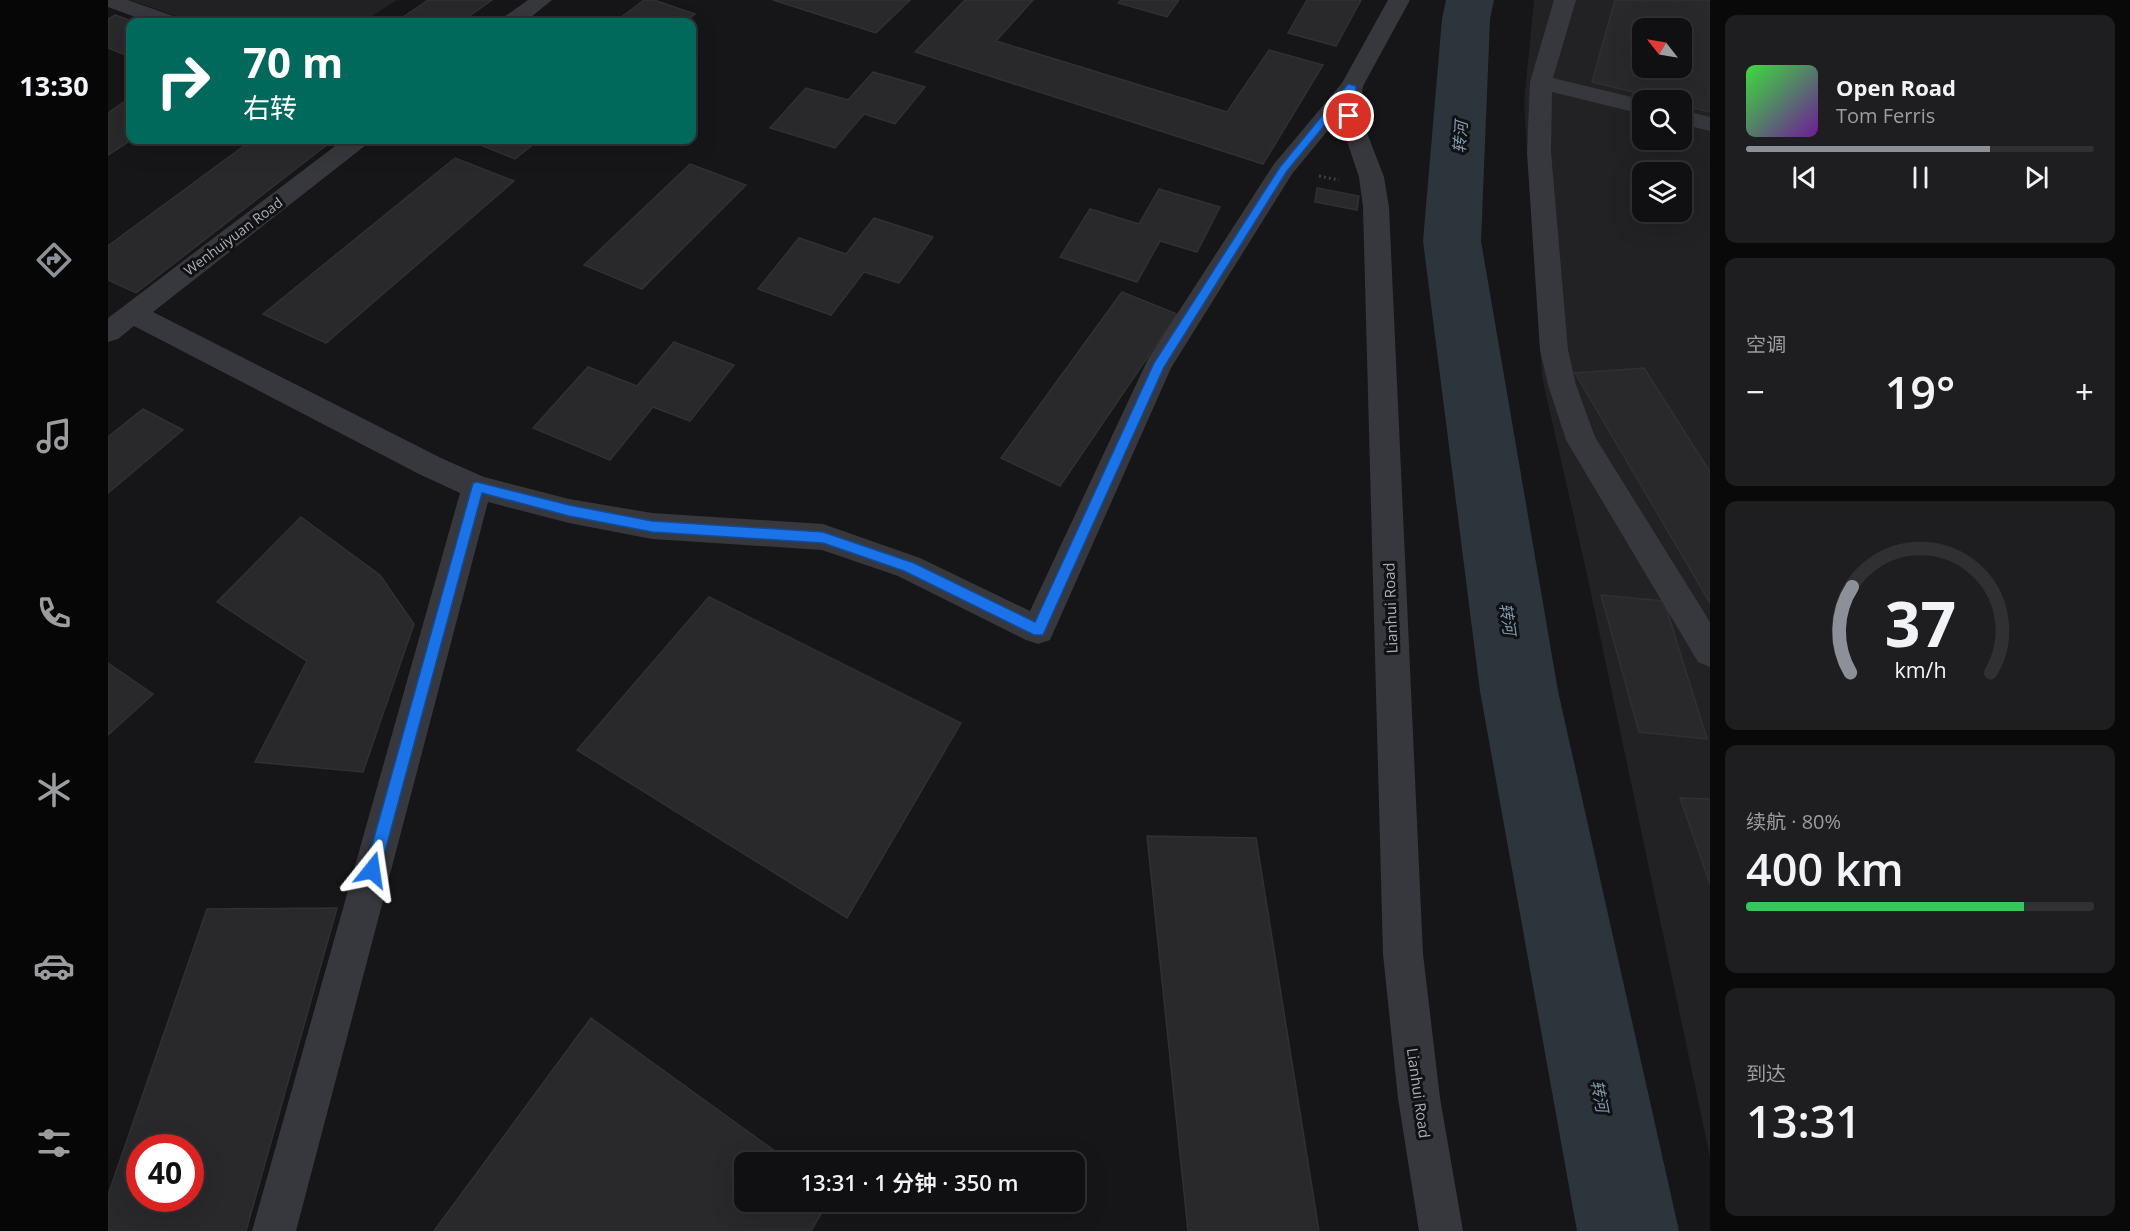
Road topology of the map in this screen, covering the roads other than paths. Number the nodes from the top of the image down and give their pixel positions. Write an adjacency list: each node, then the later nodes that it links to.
1 (108, 0): 5 (street)
2 (541, 0): 6 (street)
3 (1399, 0): 8 (street, Lianhui Road)
4 (1565, 0): 7 (street)
5 (157, 18)
6 (517, 18)
7 (1541, 82): 9 (street); 15 (street)
8 (1352, 86): 14 (street); 17 (street, Lianhui Road)
9 (1632, 105)
10 (1692, 120): 11 (street)
11 (1710, 124)
12 (353, 144): 13 (street, Wenhuiyuan Road)
13 (120, 322): 14 (street)
14 (477, 487): 16 (street)
15 (1710, 652)
16 (274, 1231)
17 (1440, 1231)

